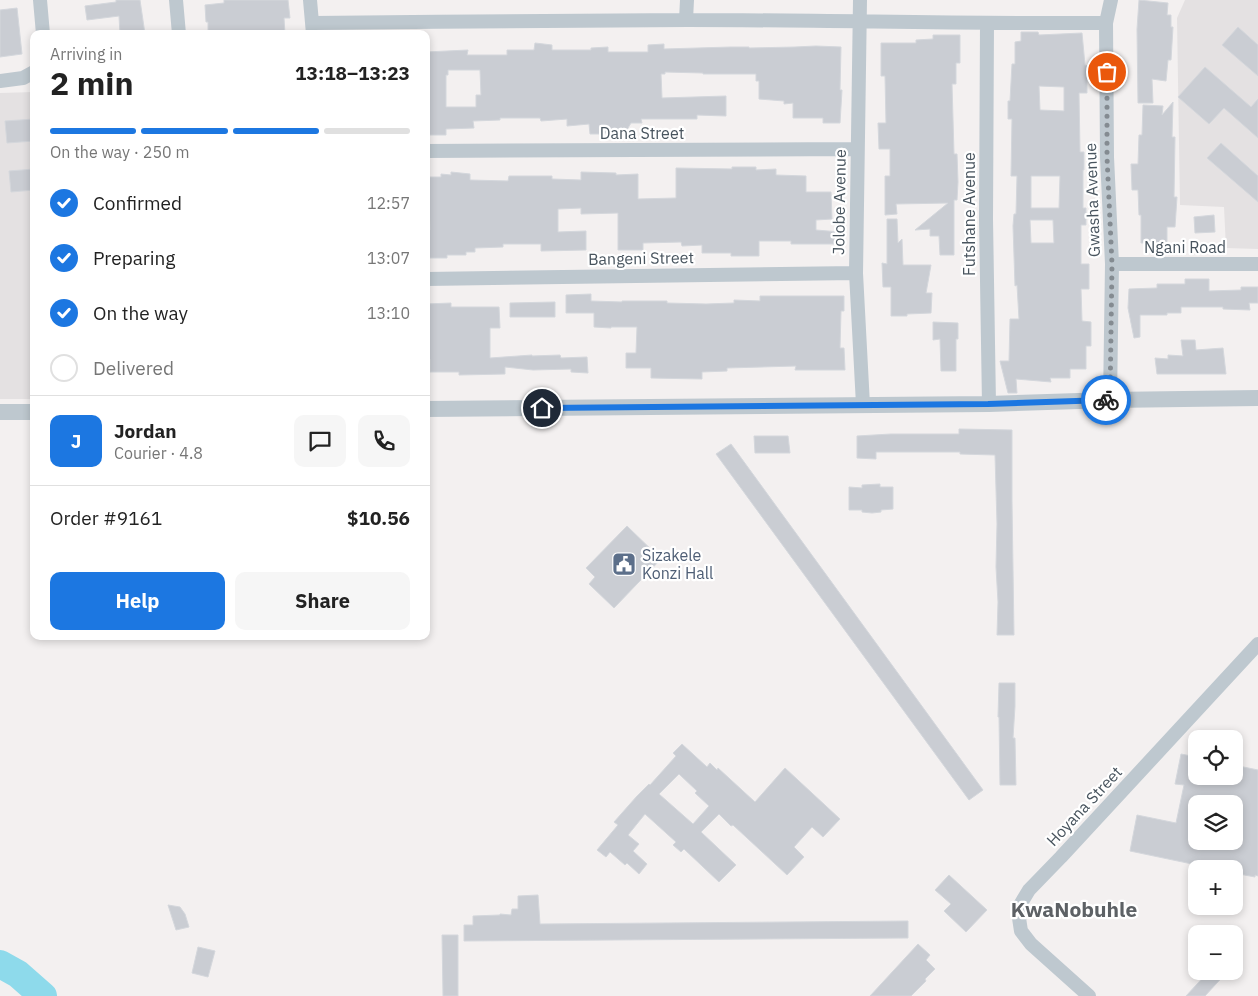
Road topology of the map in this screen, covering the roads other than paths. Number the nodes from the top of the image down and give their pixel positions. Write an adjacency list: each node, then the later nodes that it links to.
1 (40, 0): 11 (street)
2 (176, 0): 13 (street)
3 (310, 0): 12 (street)
4 (687, 0): 7 (street)
5 (860, 0): 8 (street, Jolobe Avenue)
6 (1111, 0): 9 (street, Gwasha Avenue)
7 (686, 20): 8 (street); 12 (street)
8 (860, 21): 10 (street); 16 (street, Jolobe Avenue)
9 (1106, 23): 10 (street); 18 (street, Gwasha Avenue)
10 (987, 24): 24 (street, Futshane Avenue)
11 (43, 28)
12 (313, 28)
13 (179, 30)
14 (30, 74): 15 (street)
15 (0, 81)
16 (858, 149): 17 (street, Dana Street); 20 (street, Jolobe Avenue)
17 (430, 151)
18 (1112, 264): 19 (street, Ngani Road); 23 (street, Gwasha Avenue)
19 (1258, 264)
20 (856, 273): 21 (street, Bangeni Street); 25 (street, Jolobe Avenue)
21 (430, 279)
22 (1258, 398): 23 (street)
23 (1110, 400): 24 (street)
24 (988, 404): 25 (street)
25 (863, 405): 26 (street)
26 (430, 409)
27 (0, 412): 28 (street)
28 (30, 412)
29 (1258, 644): 30 (street, Hoyana Street)
30 (1090, 996)

